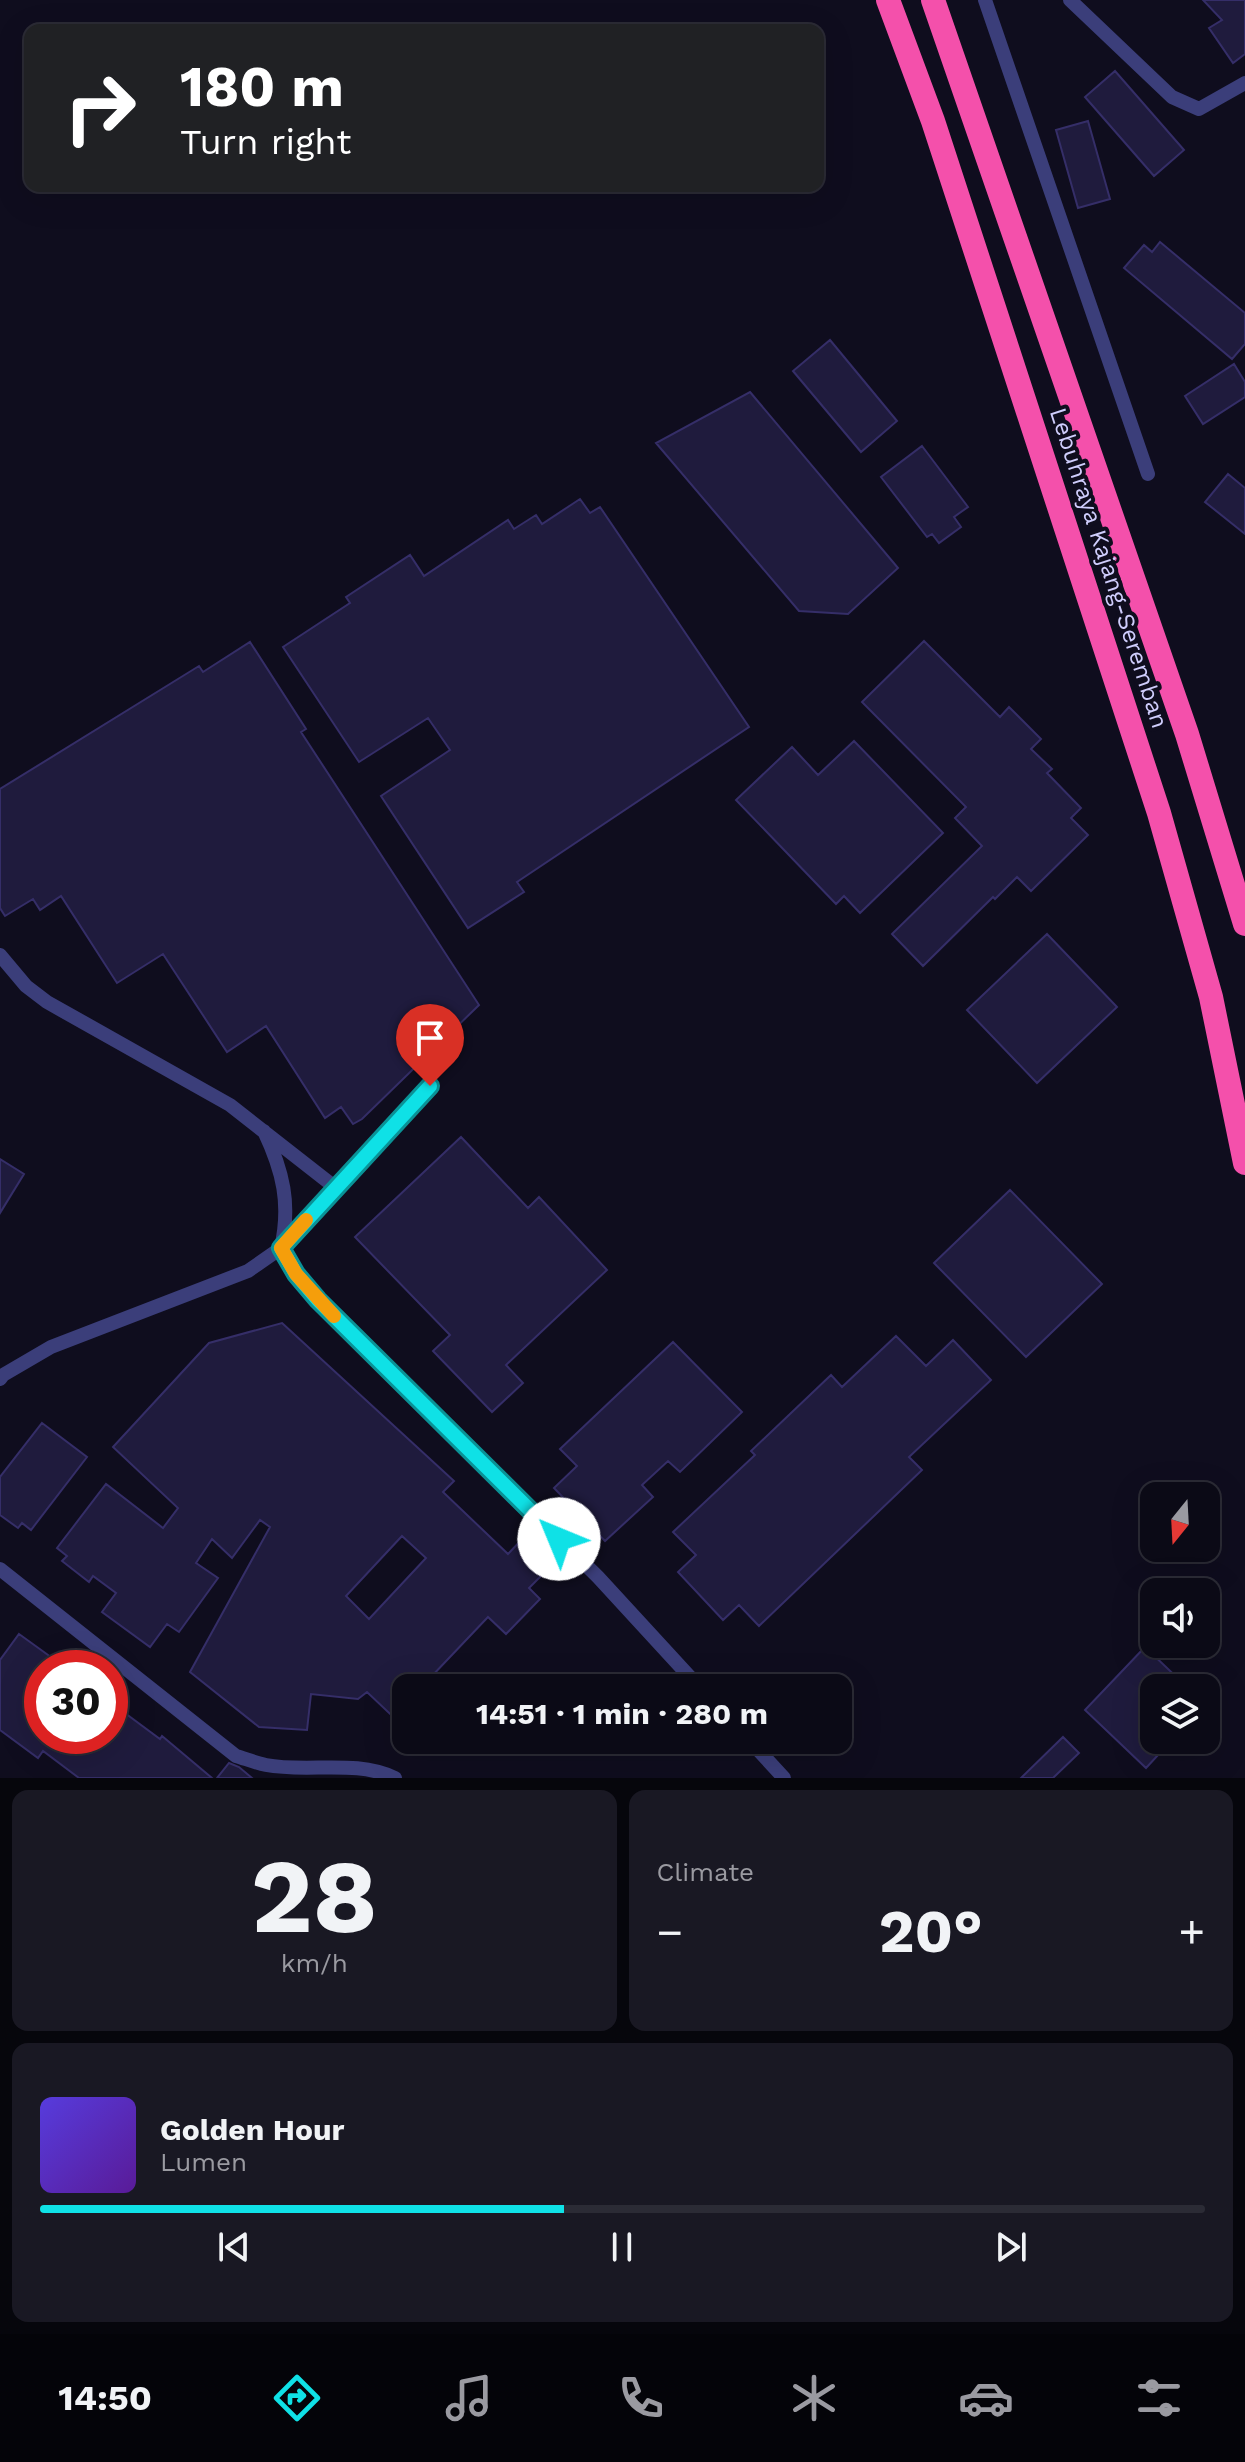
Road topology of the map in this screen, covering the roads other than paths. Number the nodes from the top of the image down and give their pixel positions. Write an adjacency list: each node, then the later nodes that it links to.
1 (888, 0): 11 (highway, Lebuhraya Kajang-Seremban)
2 (933, 0): 7 (highway, Lebuhraya Kajang-Seremban)
3 (985, 0): 6 (street)
4 (1070, 0): 5 (street)
5 (1245, 83)
6 (1148, 474)
7 (1245, 924)
8 (0, 955): 10 (street)
9 (430, 1086): 12 (street)
10 (264, 1131): 12 (street); 13 (street)
11 (1245, 1163)
12 (336, 1188): 13 (street)
13 (281, 1248): 14 (street); 16 (street)
14 (0, 1379)
15 (0, 1569): 18 (street)
16 (687, 1674)
17 (762, 1754): 19 (street)
18 (395, 1778)
19 (784, 1778)

